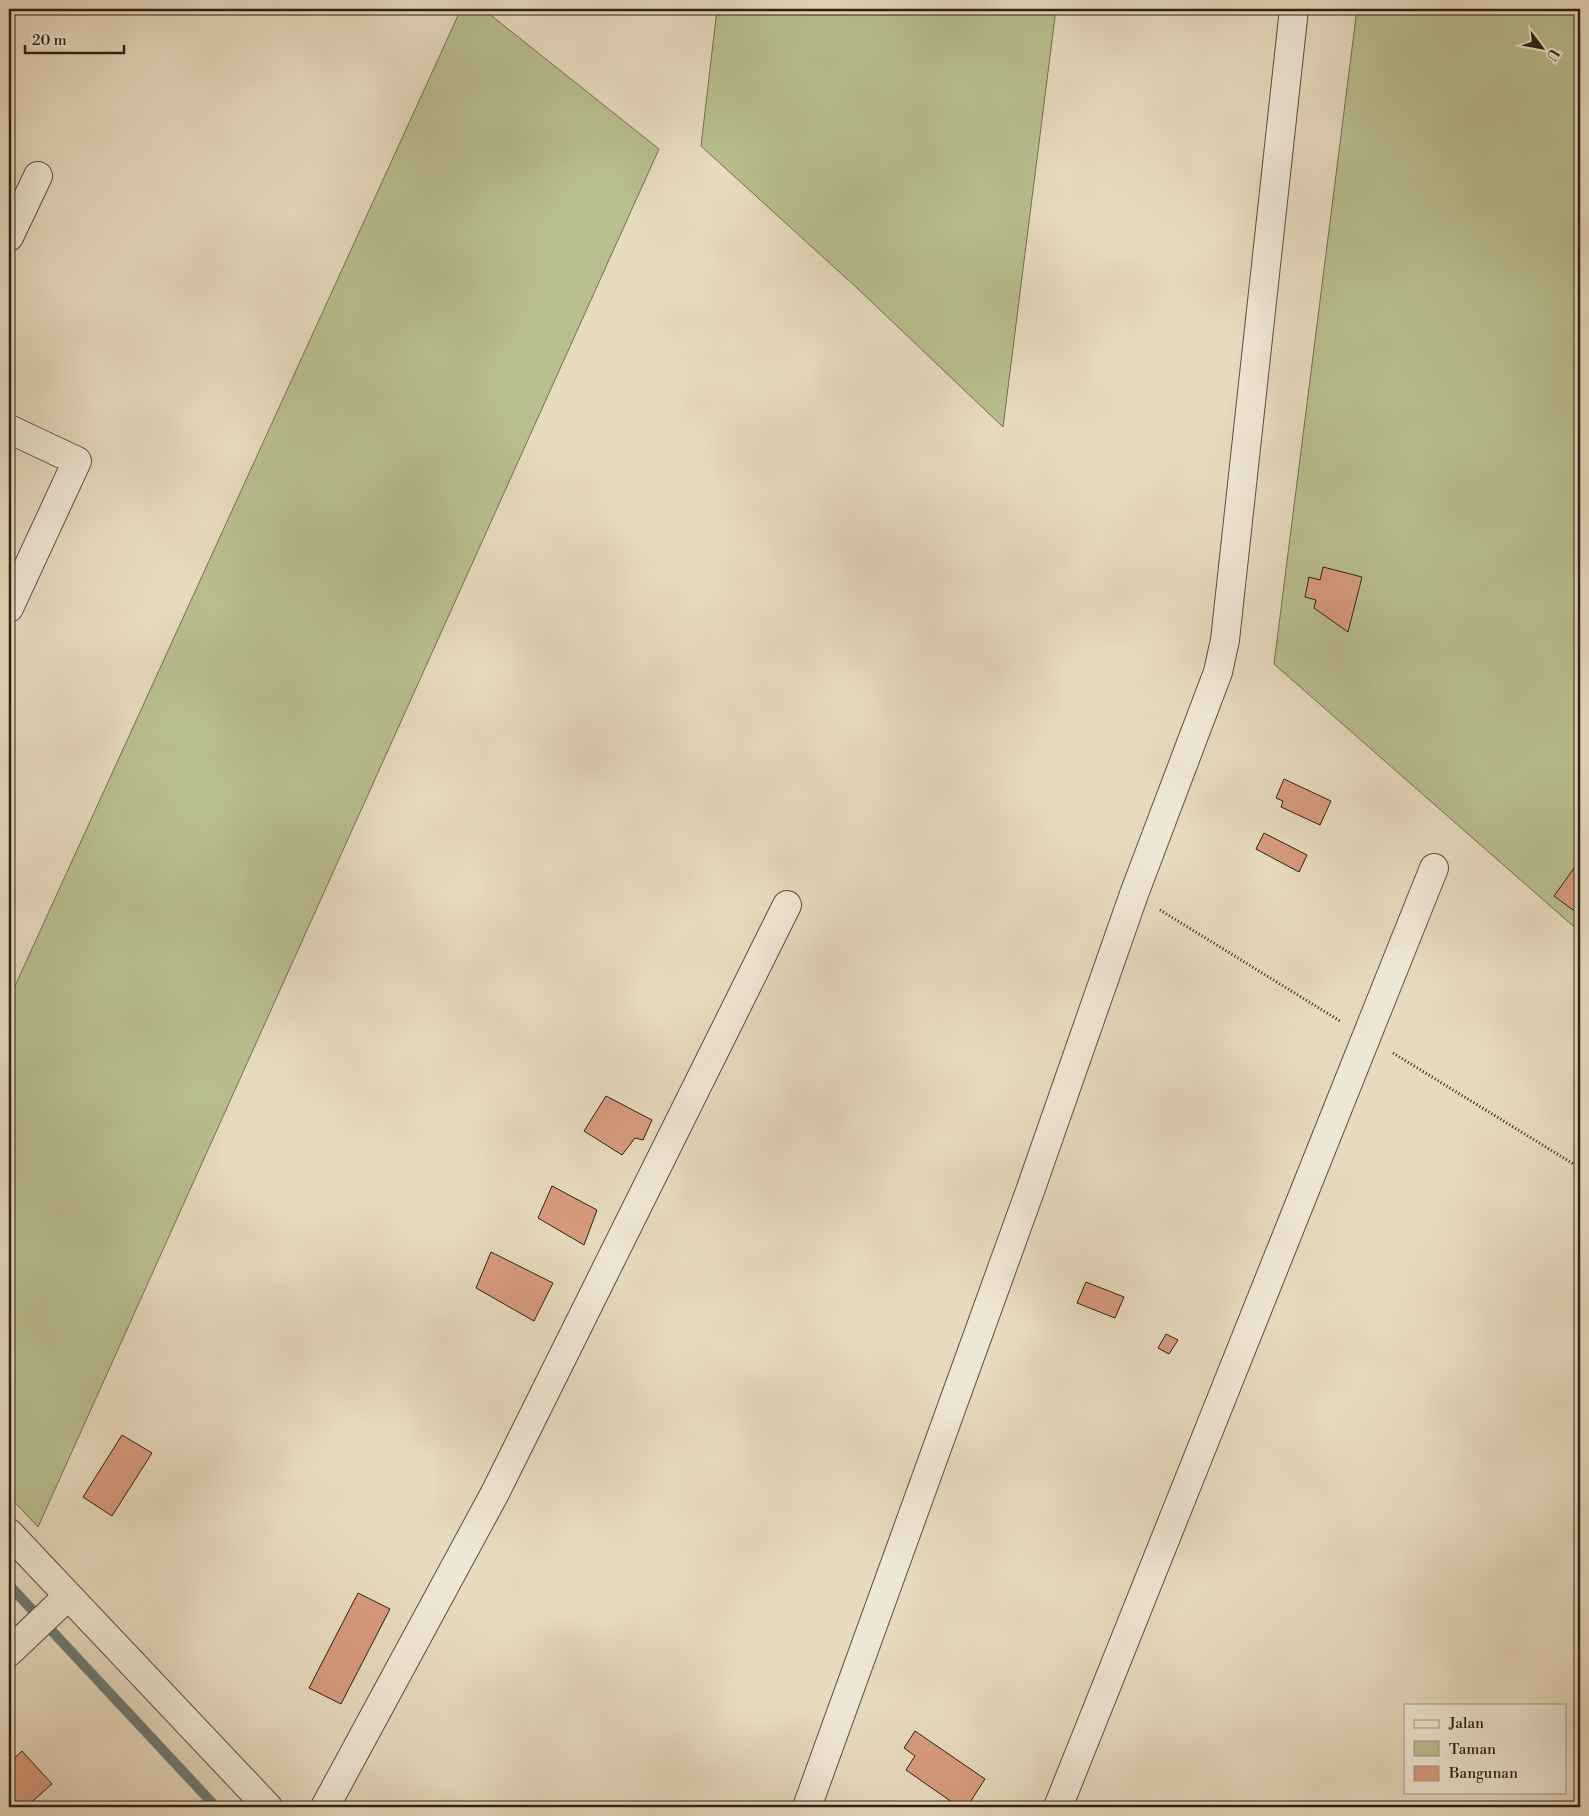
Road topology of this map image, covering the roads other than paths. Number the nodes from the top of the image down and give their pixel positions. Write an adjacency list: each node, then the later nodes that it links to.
1 (1294, 9): 13 (street)
2 (38, 176): 3 (street)
3 (9, 237)
4 (9, 429): 5 (street)
5 (9, 608)
6 (1434, 868): 14 (street)
7 (786, 905): 12 (street)
8 (9, 1533): 9 (street)
9 (62, 1602): 10 (street); 11 (street)
10 (9, 1652)
11 (268, 1807)
12 (325, 1807)
13 (807, 1807)
14 (1058, 1807)

